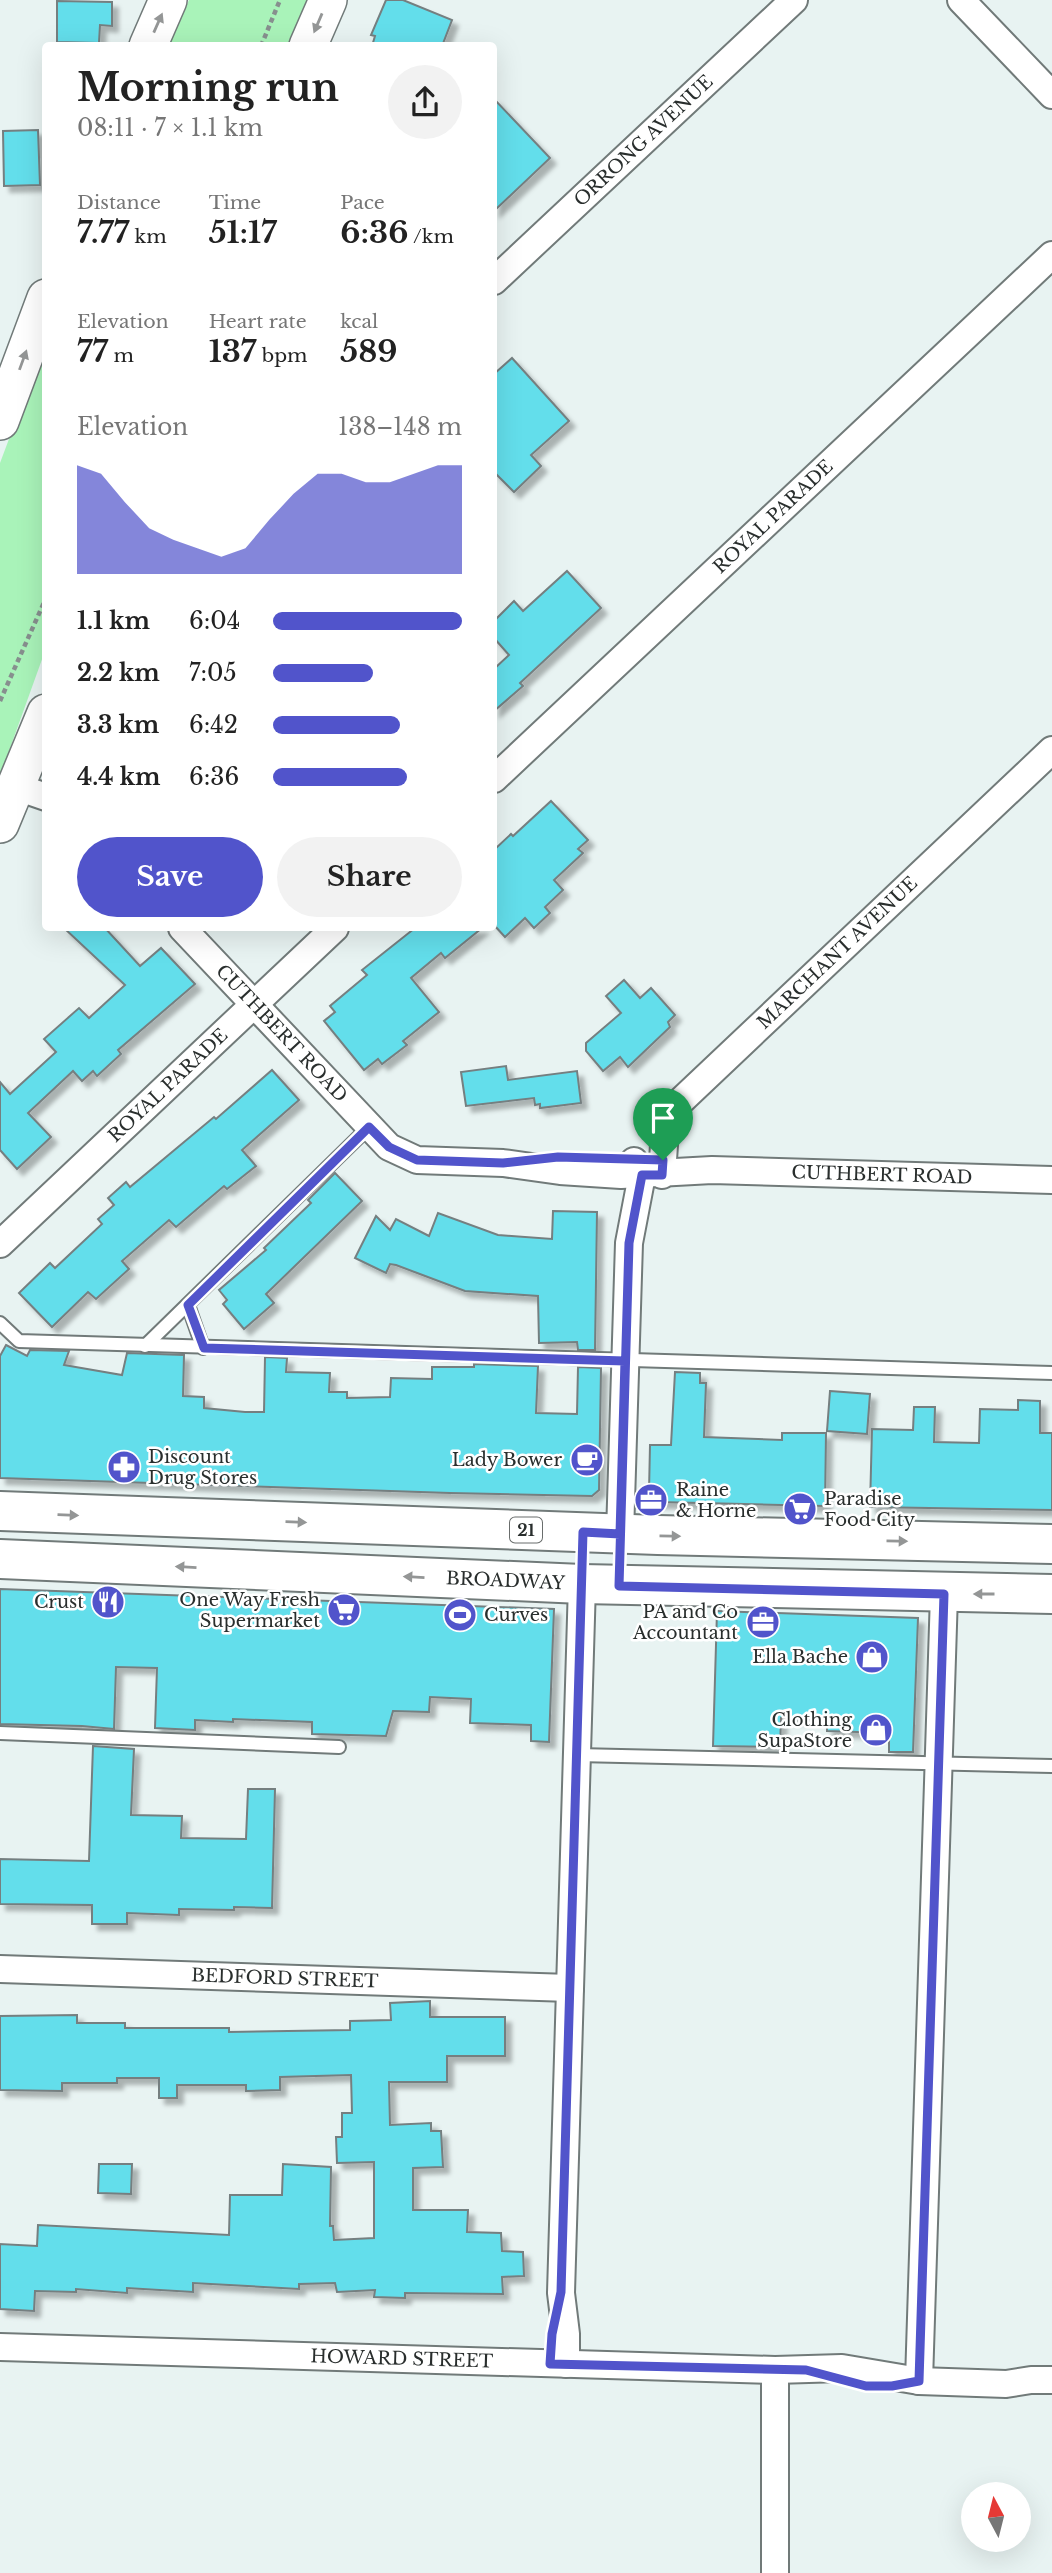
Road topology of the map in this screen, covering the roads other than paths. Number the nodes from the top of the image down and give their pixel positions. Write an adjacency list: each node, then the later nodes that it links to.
1 (168, 0): 5 (main road, one-way to 1)
2 (328, 0): 6 (main road, one-way to 6)
3 (794, 0): 9 (street, ORRONG AVENUE)
4 (961, 0): 7 (street)
5 (150, 42)
6 (310, 42)
7 (1052, 95)
8 (1052, 255): 14 (street, ROYAL PARADE)
9 (497, 278)
10 (42, 309): 11 (main road, one-way to 10)
11 (0, 421)
12 (42, 734): 15 (main road)
13 (1052, 750): 21 (street, MARCHANT AVENUE)
14 (497, 776)
15 (31, 792): 16 (main road)
16 (0, 824)
17 (185, 931): 19 (street, CUTHBERT ROAD)
18 (332, 931): 19 (street, ROYAL PARADE)
19 (254, 1003): 20 (street, CUTHBERT ROAD); 23 (street, ROYAL PARADE)
20 (369, 1127): 21 (street, CUTHBERT ROAD); 24 (lane)
21 (644, 1169): 22 (street, CUTHBERT ROAD); 28 (street, MARCHANT AVENUE)
22 (1052, 1180)
23 (0, 1244)
24 (188, 1305): 26 (lane); 27 (lane)
25 (0, 1323): 26 (lane)
26 (145, 1346): 27 (lane)
27 (204, 1348): 28 (lane)
28 (625, 1361): 29 (lane); 32 (street, MARCHANT AVENUE)
29 (1052, 1373)
30 (11, 1512): 31 (main road, 21, one-way to 31); 34 (main road)
31 (583, 1532): 32 (main road, 21); 35 (main road)
32 (620, 1534): 33 (main road, 21, one-way to 33); 35 (main road)
33 (1052, 1544)
34 (11, 1560): 35 (main road, BROADWAY, one-way to 34)
35 (601, 1585): 36 (main road, BROADWAY); 40 (street)
36 (944, 1594): 37 (main road, BROADWAY, one-way to 36); 41 (street)
37 (1052, 1594)
38 (0, 1733): 39 (lane)
39 (339, 1746)
40 (577, 1755): 41 (lane); 44 (street)
41 (938, 1763): 42 (lane); 49 (street)
42 (1052, 1766)
43 (0, 1969): 44 (street, BEDFORD STREET)
44 (570, 1988): 46 (street)
45 (0, 2347): 46 (street, HOWARD STREET)
46 (558, 2364): 47 (street, HOWARD STREET)
47 (775, 2370): 49 (street, HOWARD STREET); 52 (street)
48 (1052, 2380): 50 (street, HOWARD STREET)
49 (919, 2381): 50 (street, HOWARD STREET)
50 (1006, 2384): 51 (street, HOWARD STREET)
51 (1052, 2393)
52 (775, 2573)

